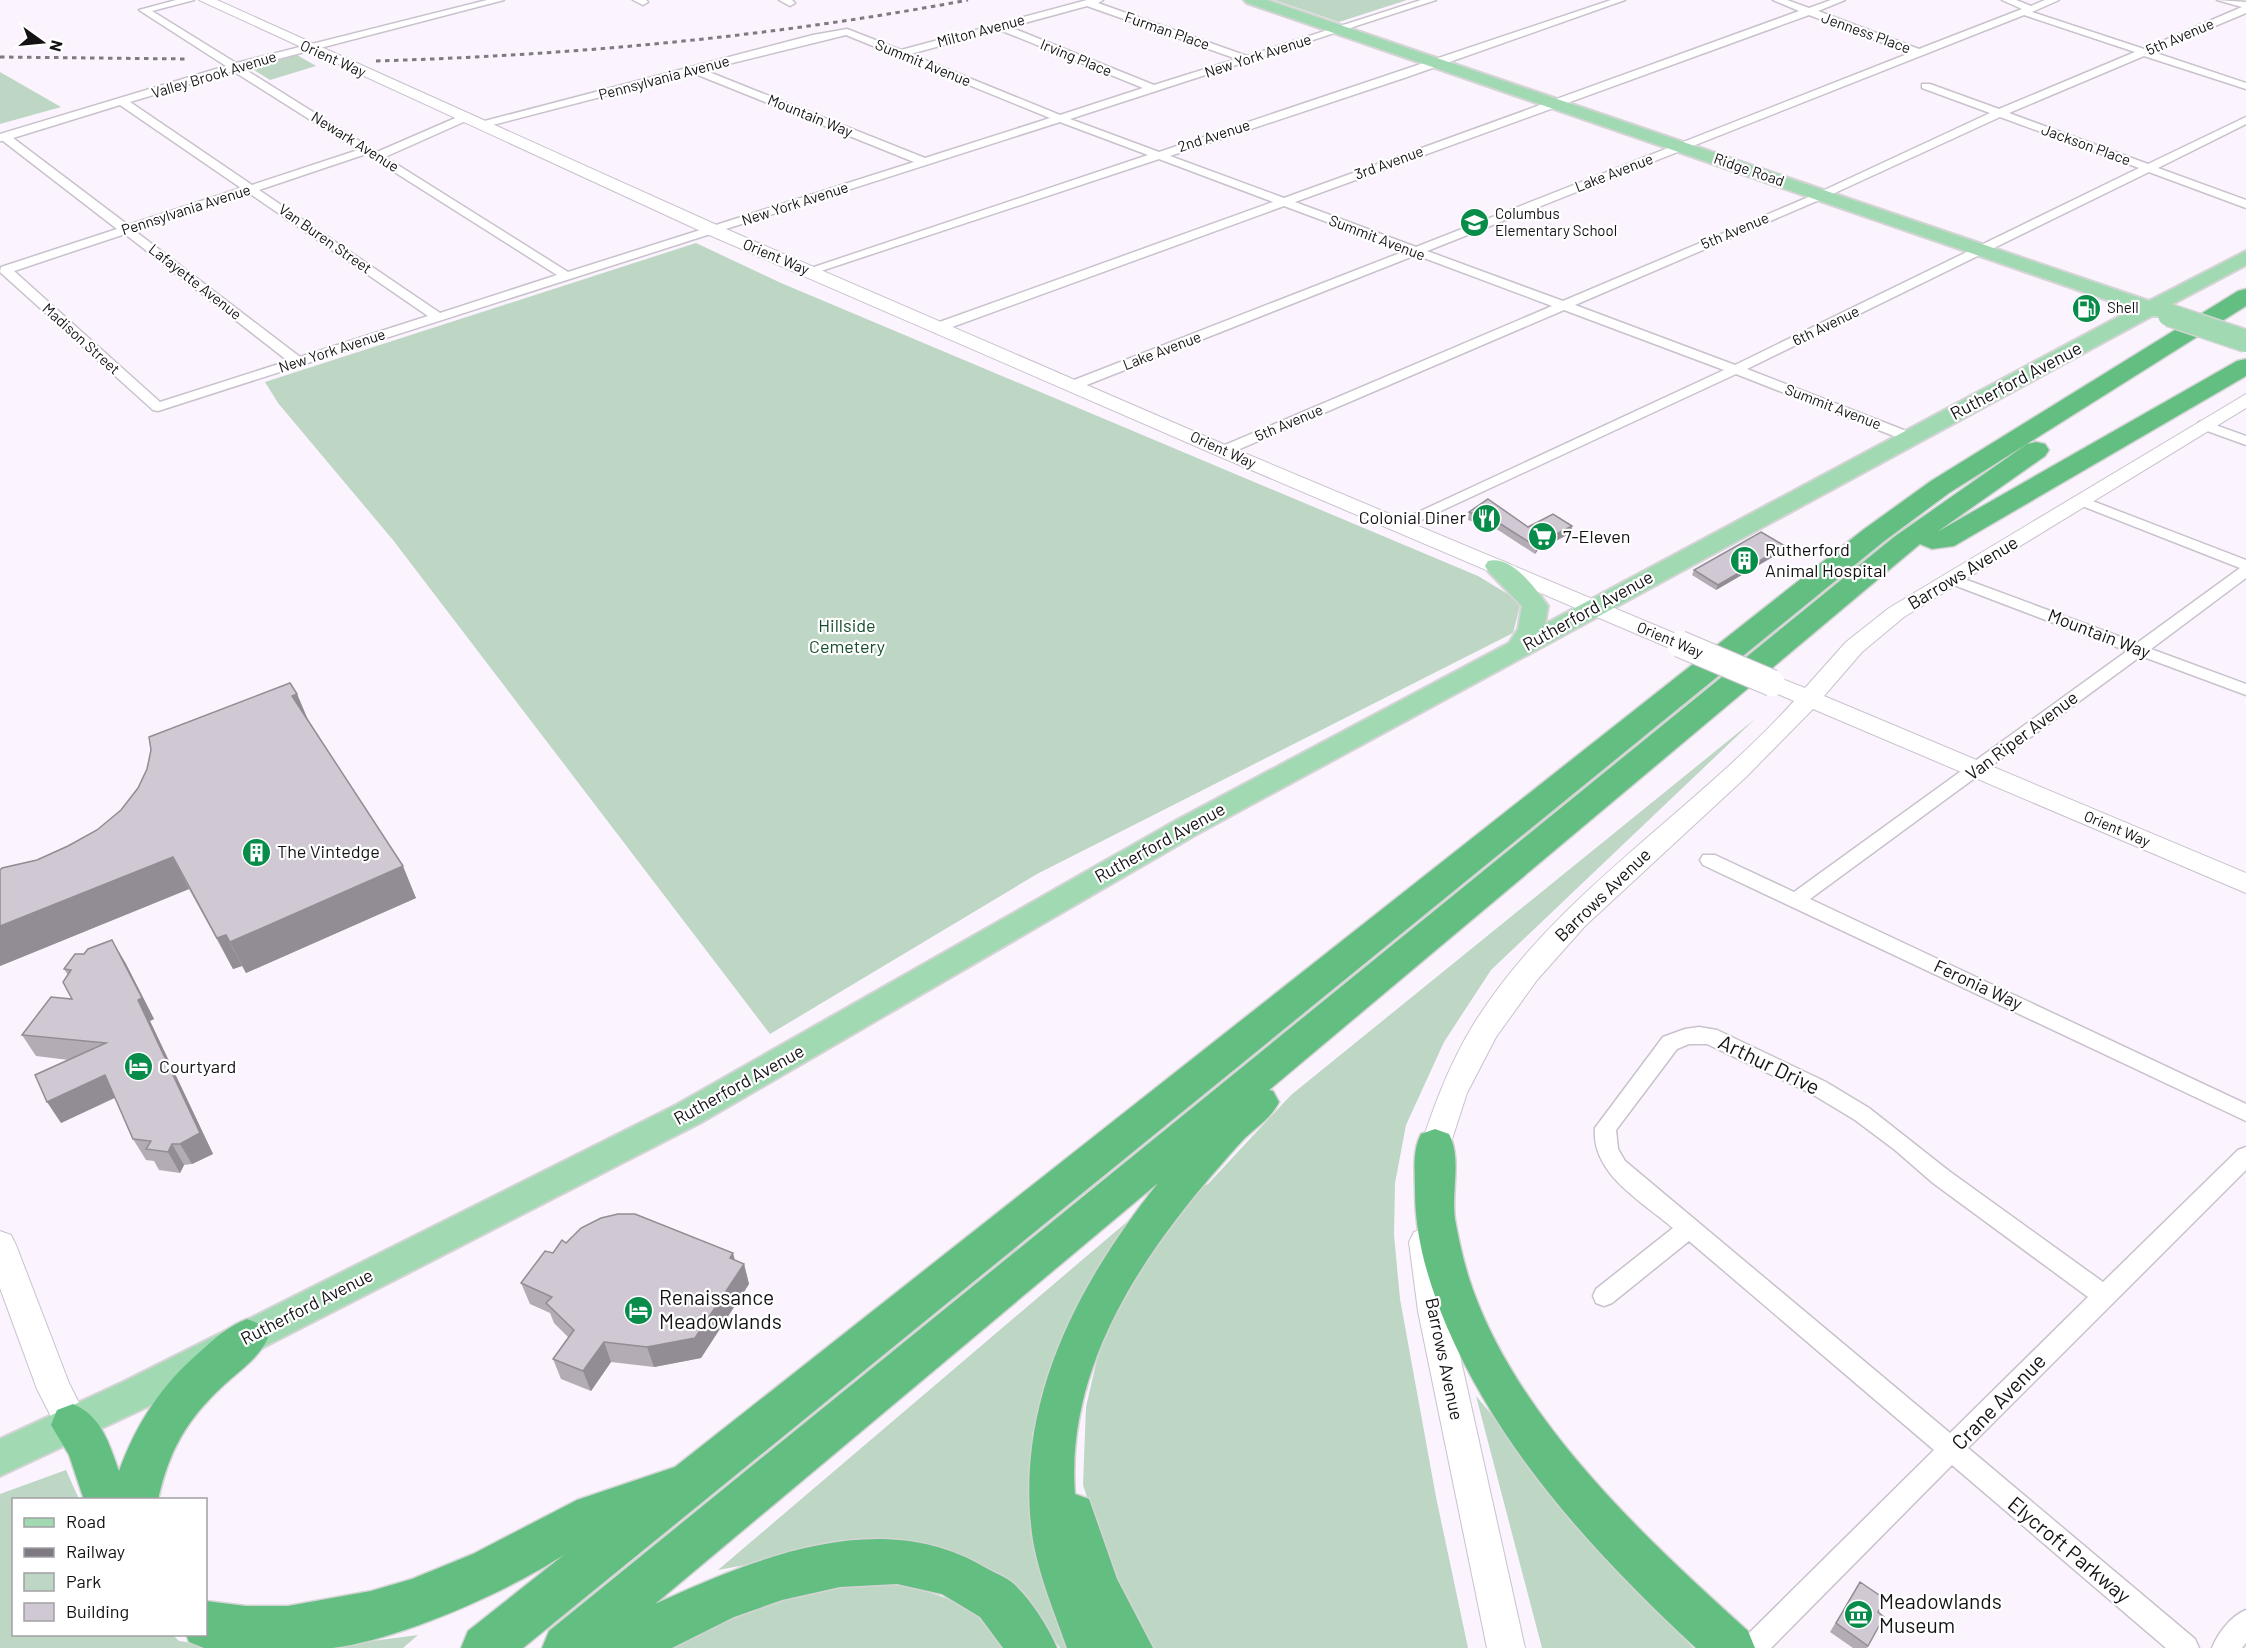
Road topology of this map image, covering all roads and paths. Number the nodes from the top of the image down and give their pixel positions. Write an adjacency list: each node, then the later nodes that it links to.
1 (189, 0): 25 (street, Newark Avenue)
2 (206, 0): 19 (street, Orient Way)
3 (499, 0): 19 (street, Valley Brook Avenue)
4 (1252, 0): 17 (main road, Ridge Road)
5 (1431, 0): 17 (street, New York Avenue)
6 (1620, 0): 24 (street, 2nd Avenue)
7 (1778, 0): 15 (street, Jenness Place)
8 (1840, 0): 15 (street, 3rd Avenue)
9 (2007, 0): 14 (street)
10 (2054, 0): 14 (street, Lake Avenue)
11 (2222, 0): 13 (street)
12 (1093, 1): 16 (street, Milton Avenue); 23 (street, Furman Place)
13 (2246, 7): 20 (street, 5th Avenue)
14 (2027, 10): 20 (street); 21 (street, Lake Avenue)
15 (1808, 11): 21 (street, Jenness Place); 31 (street, 3rd Avenue)
16 (999, 26): 22 (street, Milton Avenue); 29 (street, Irving Place)
17 (1339, 30): 23 (street, New York Avenue); 24 (main road, Ridge Road)
18 (847, 32): 22 (street, Summit Avenue); 26 (street, Pennsylvania Avenue)
19 (307, 47): 25 (street, Valley Brook Avenue); 35 (street, Orient Way)
20 (2143, 52): 28 (street); 32 (street, 5th Avenue)
21 (1920, 53): 37 (street, Lake Avenue)
22 (899, 54): 33 (street, Summit Avenue)
23 (1247, 59): 29 (street, New York Avenue)
24 (1437, 63): 31 (main road, Ridge Road); 39 (street, 2nd Avenue)
25 (237, 67): 30 (street, Valley Brook Avenue); 38 (street, Newark Avenue)
26 (695, 70): 35 (street, Pennsylvania Avenue); 40 (street, Mountain Way)
27 (1926, 86): 32 (street, Jackson Place)
28 (2246, 86)
29 (1154, 89): 33 (street, New York Avenue)
30 (123, 102): 36 (street, Valley Brook Avenue); 42 (street, Van Buren Street)
31 (1555, 103): 37 (main road, Ridge Road); 44 (street, 3rd Avenue)
32 (2000, 113): 41 (street, Jackson Place); 43 (street, 5th Avenue)
33 (1062, 118): 39 (street, Summit Avenue); 40 (street, New York Avenue)
34 (2246, 120): 41 (street, 6th Avenue)
35 (473, 122): 38 (street, Pennsylvania Avenue); 47 (street, Orient Way)
36 (2, 137): 46 (street, Lafayette Avenue)
37 (1683, 146): 43 (main road, Ridge Road); 49 (street, Lake Avenue)
38 (372, 153): 42 (street, Pennsylvania Avenue); 53 (street, Newark Avenue)
39 (1157, 154): 44 (street, Summit Avenue); 52 (street, 2nd Avenue)
40 (925, 162): 47 (street, New York Avenue)
41 (2146, 167): 45 (street, Jackson Place); 48 (street, 6th Avenue)
42 (252, 188): 46 (street, Pennsylvania Avenue); 58 (street, Van Buren Street)
43 (1822, 195): 48 (main road, Ridge Road); 56 (street, 5th Avenue)
44 (1282, 202): 49 (street, Summit Avenue); 60 (street, 3rd Avenue)
45 (2246, 204)
46 (126, 229): 51 (street, Pennsylvania Avenue); 63 (street, Lafayette Avenue)
47 (713, 230): 52 (street, Orient Way); 53 (street, New York Avenue)
48 (1983, 250): 54 (main road, Ridge Road); 65 (street, 6th Avenue)
49 (1414, 252): 56 (street, Summit Avenue); 66 (street, Lake Avenue)
50 (2246, 257): 57 (main road, Rutherford Avenue)
51 (5, 270): 68 (street, Madison Street)
52 (808, 271): 60 (street, Orient Way)
53 (565, 275): 58 (street, New York Avenue)
54 (2081, 284): 57 (main road, Ridge Road); 61 (main road)
55 (2246, 296): 102 (highway)
56 (1563, 305): 65 (street, Summit Avenue); 72 (street, 5th Avenue)
57 (2159, 312): 61 (main road, Rutherford Avenue); 62 (main road, Ridge Road, bridge)
58 (438, 317): 63 (street, New York Avenue)
59 (2246, 320): 75 (highway)
60 (939, 327): 66 (street, Orient Way)
61 (2105, 333): 70 (main road, Rutherford Avenue)
62 (2246, 341)
63 (298, 362): 68 (street, New York Avenue)
64 (2246, 366): 75 (highway)
65 (1737, 370): 70 (street, Summit Avenue); 74 (street, 6th Avenue)
66 (1074, 385): 72 (street, Orient Way)
67 (2246, 400): 69 (street, Barrows Avenue)
68 (158, 407)
69 (2204, 425): 71 (street); 73 (street, Barrows Avenue)
70 (1909, 437): 80 (main road, Rutherford Avenue)
71 (2246, 441)
72 (1223, 451): 74 (street, Orient Way)
73 (2082, 501): 76 (street); 79 (street, Barrows Avenue)
74 (1402, 525): 77 (street, Orient Way)
75 (1904, 543): 89 (highway)
76 (2246, 565)
77 (1497, 566): 80 (street, Orient Way); 81 (main road)
78 (2246, 572): 82 (street, Van Riper Avenue)
79 (1951, 579): 82 (street, Mountain Way); 84 (street, Barrows Avenue)
80 (1595, 608): 81 (main road, Rutherford Avenue); 84 (street, Orient Way, bridge)
81 (1517, 650): 98 (main road, Rutherford Avenue)
82 (2139, 650): 83 (street, Mountain Way); 85 (street, Van Riper Avenue)
83 (2246, 690)
84 (1808, 699): 85 (street, Orient Way); 91 (street, Barrows Avenue)
85 (1978, 769): 87 (street, Orient Way); 88 (street, Van Riper Avenue)
86 (1709, 860): 88 (street, Feronia Way)
87 (2246, 884)
88 (1797, 899): 90 (street, Feronia Way)
89 (1271, 1066): 97 (highway); 108 (highway)
90 (2246, 1113)
91 (1434, 1145): 113 (street, Barrows Avenue); 114 (highway)
92 (2246, 1156): 95 (street, Crane Avenue)
93 (1688, 1229): 95 (street, Arthur Drive); 96 (street); 100 (street, Arthur Drive)
94 (0, 1245): 99 (street)
95 (2103, 1295): 100 (street, Crane Avenue)
96 (1604, 1296)
97 (1088, 1323): 111 (highway); 112 (highway)
98 (247, 1338): 99 (main road, Rutherford Avenue); 104 (highway)
99 (73, 1425): 101 (main road, Rutherford Avenue); 103 (highway)
100 (1952, 1451): 115 (street, Crane Avenue); 116 (street, Elycroft Parkway)
101 (0, 1458)
102 (696, 1480): 106 (highway); 107 (highway)
103 (106, 1498)
104 (136, 1498)
105 (2246, 1623): 117 (street)
106 (207, 1625)
107 (485, 1648)
108 (566, 1648)
109 (625, 1648): 110 (highway)
110 (1034, 1648)
111 (1091, 1648)
112 (1129, 1648)
113 (1506, 1648)
114 (1731, 1648)
115 (1752, 1648)
116 (2186, 1648)
117 (2225, 1648)

